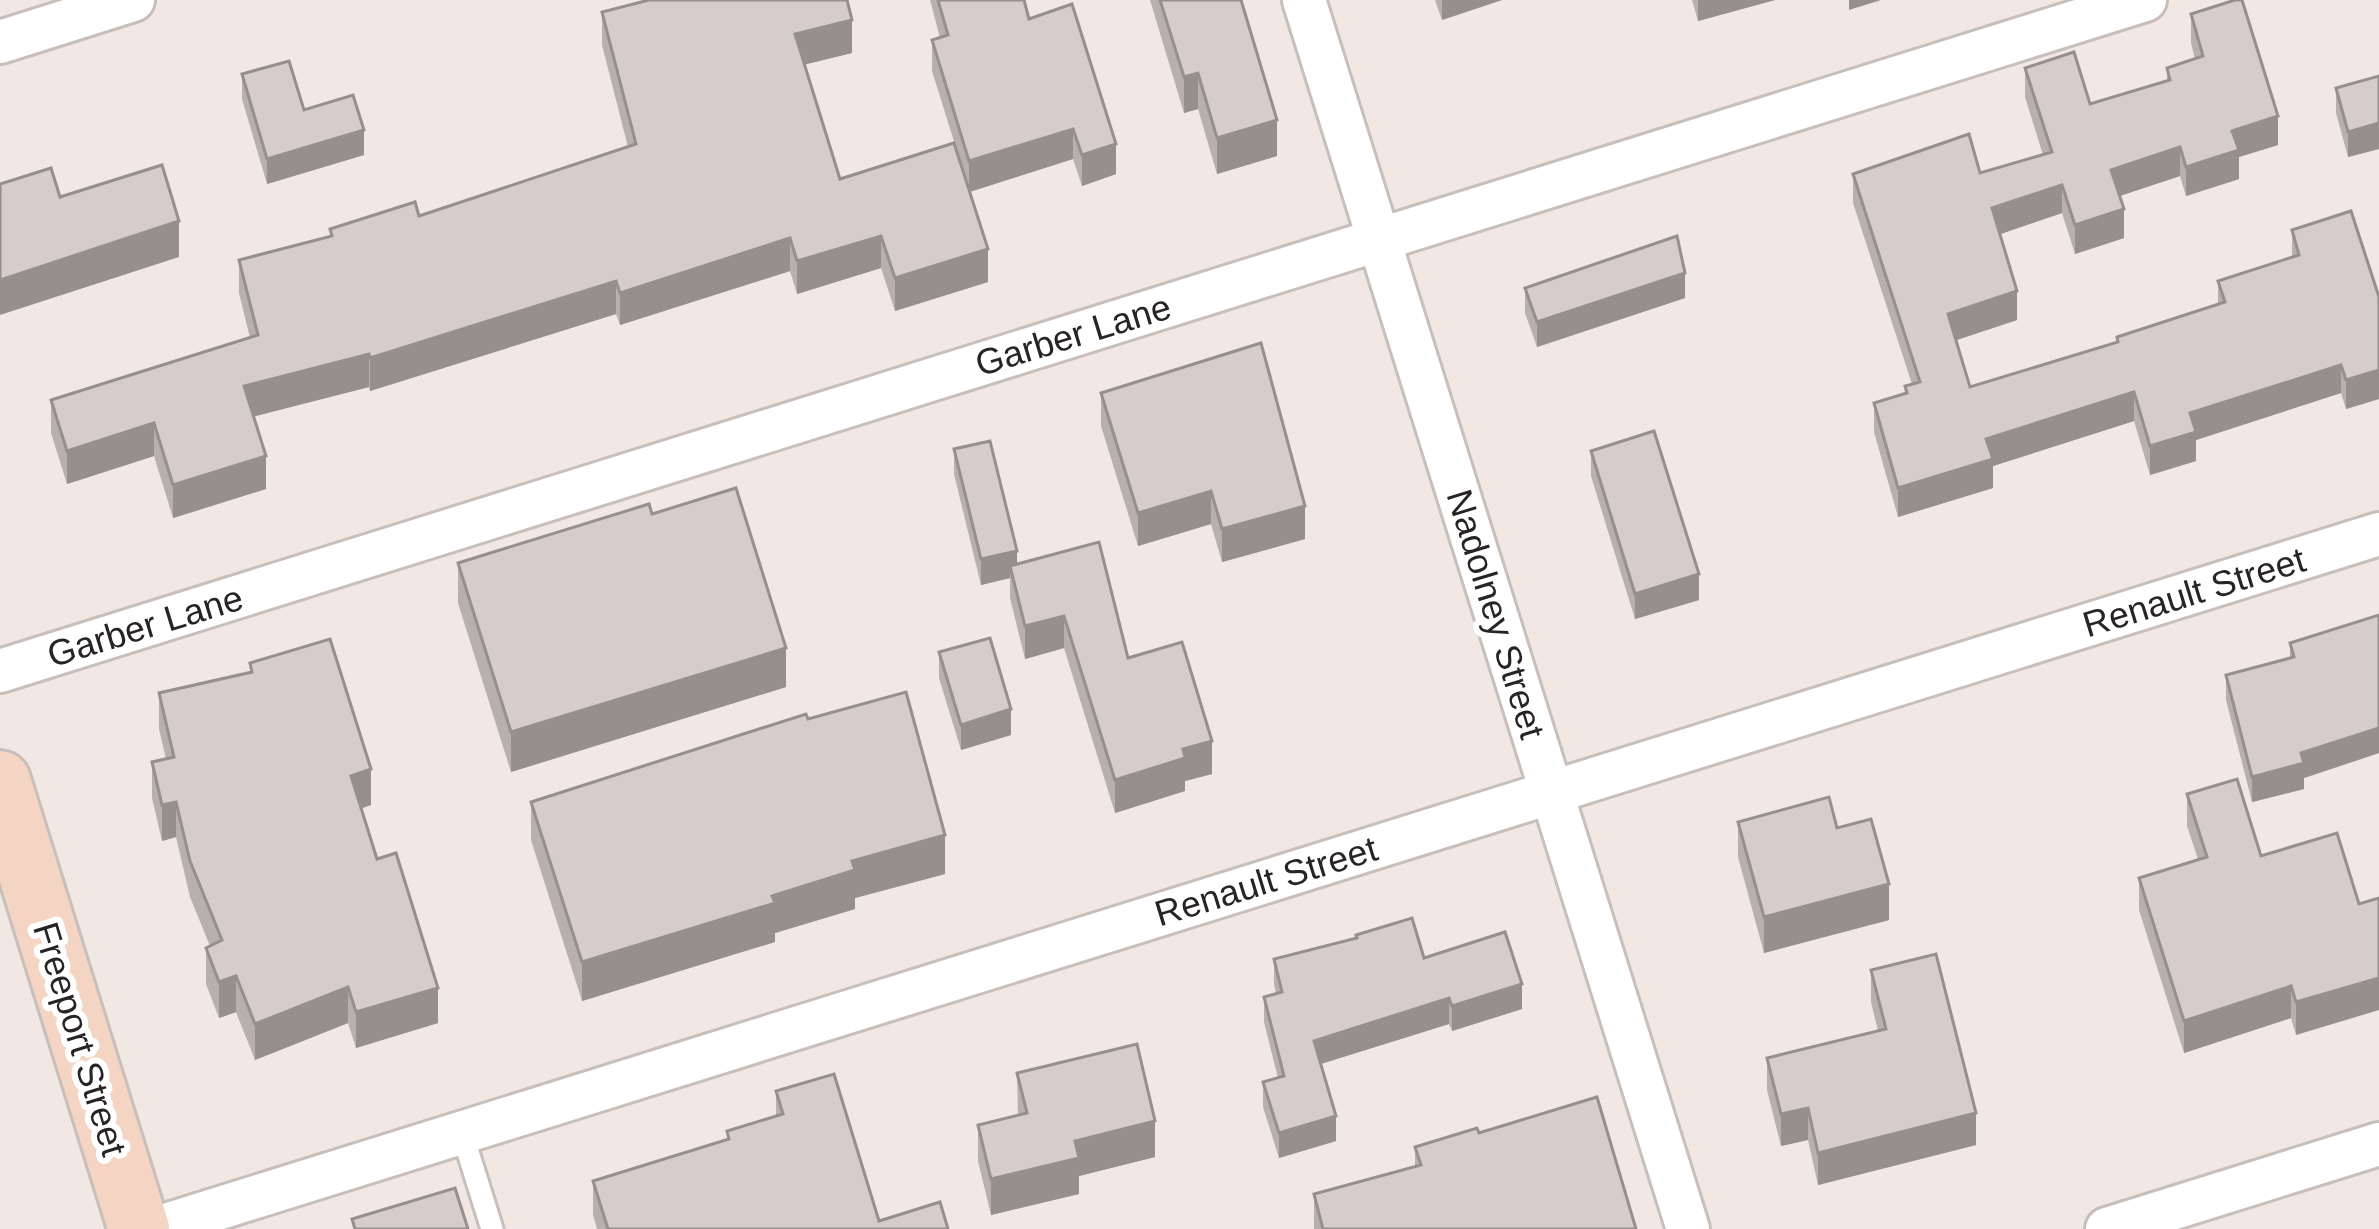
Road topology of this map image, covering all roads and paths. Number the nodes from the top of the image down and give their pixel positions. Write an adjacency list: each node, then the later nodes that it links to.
1 (133, 0): 4 (street)
2 (1304, 0): 5 (street, Nadolney Street)
3 (2145, 0): 5 (street, Garber Lane)
4 (0, 42)
5 (1379, 240): 7 (street, Garber Lane); 9 (street, Nadolney Street)
6 (2379, 534): 9 (street, Renault Street)
7 (0, 671)
8 (0, 781): 12 (main road, Freeport Street)
9 (1552, 792): 10 (street, Renault Street); 15 (street, Nadolney Street)
10 (462, 1132): 13 (street, Renault Street); 14 (lane)
11 (2379, 1144): 16 (street)
12 (139, 1229)
13 (153, 1229)
14 (492, 1229)
15 (1688, 1229)
16 (2107, 1229)

